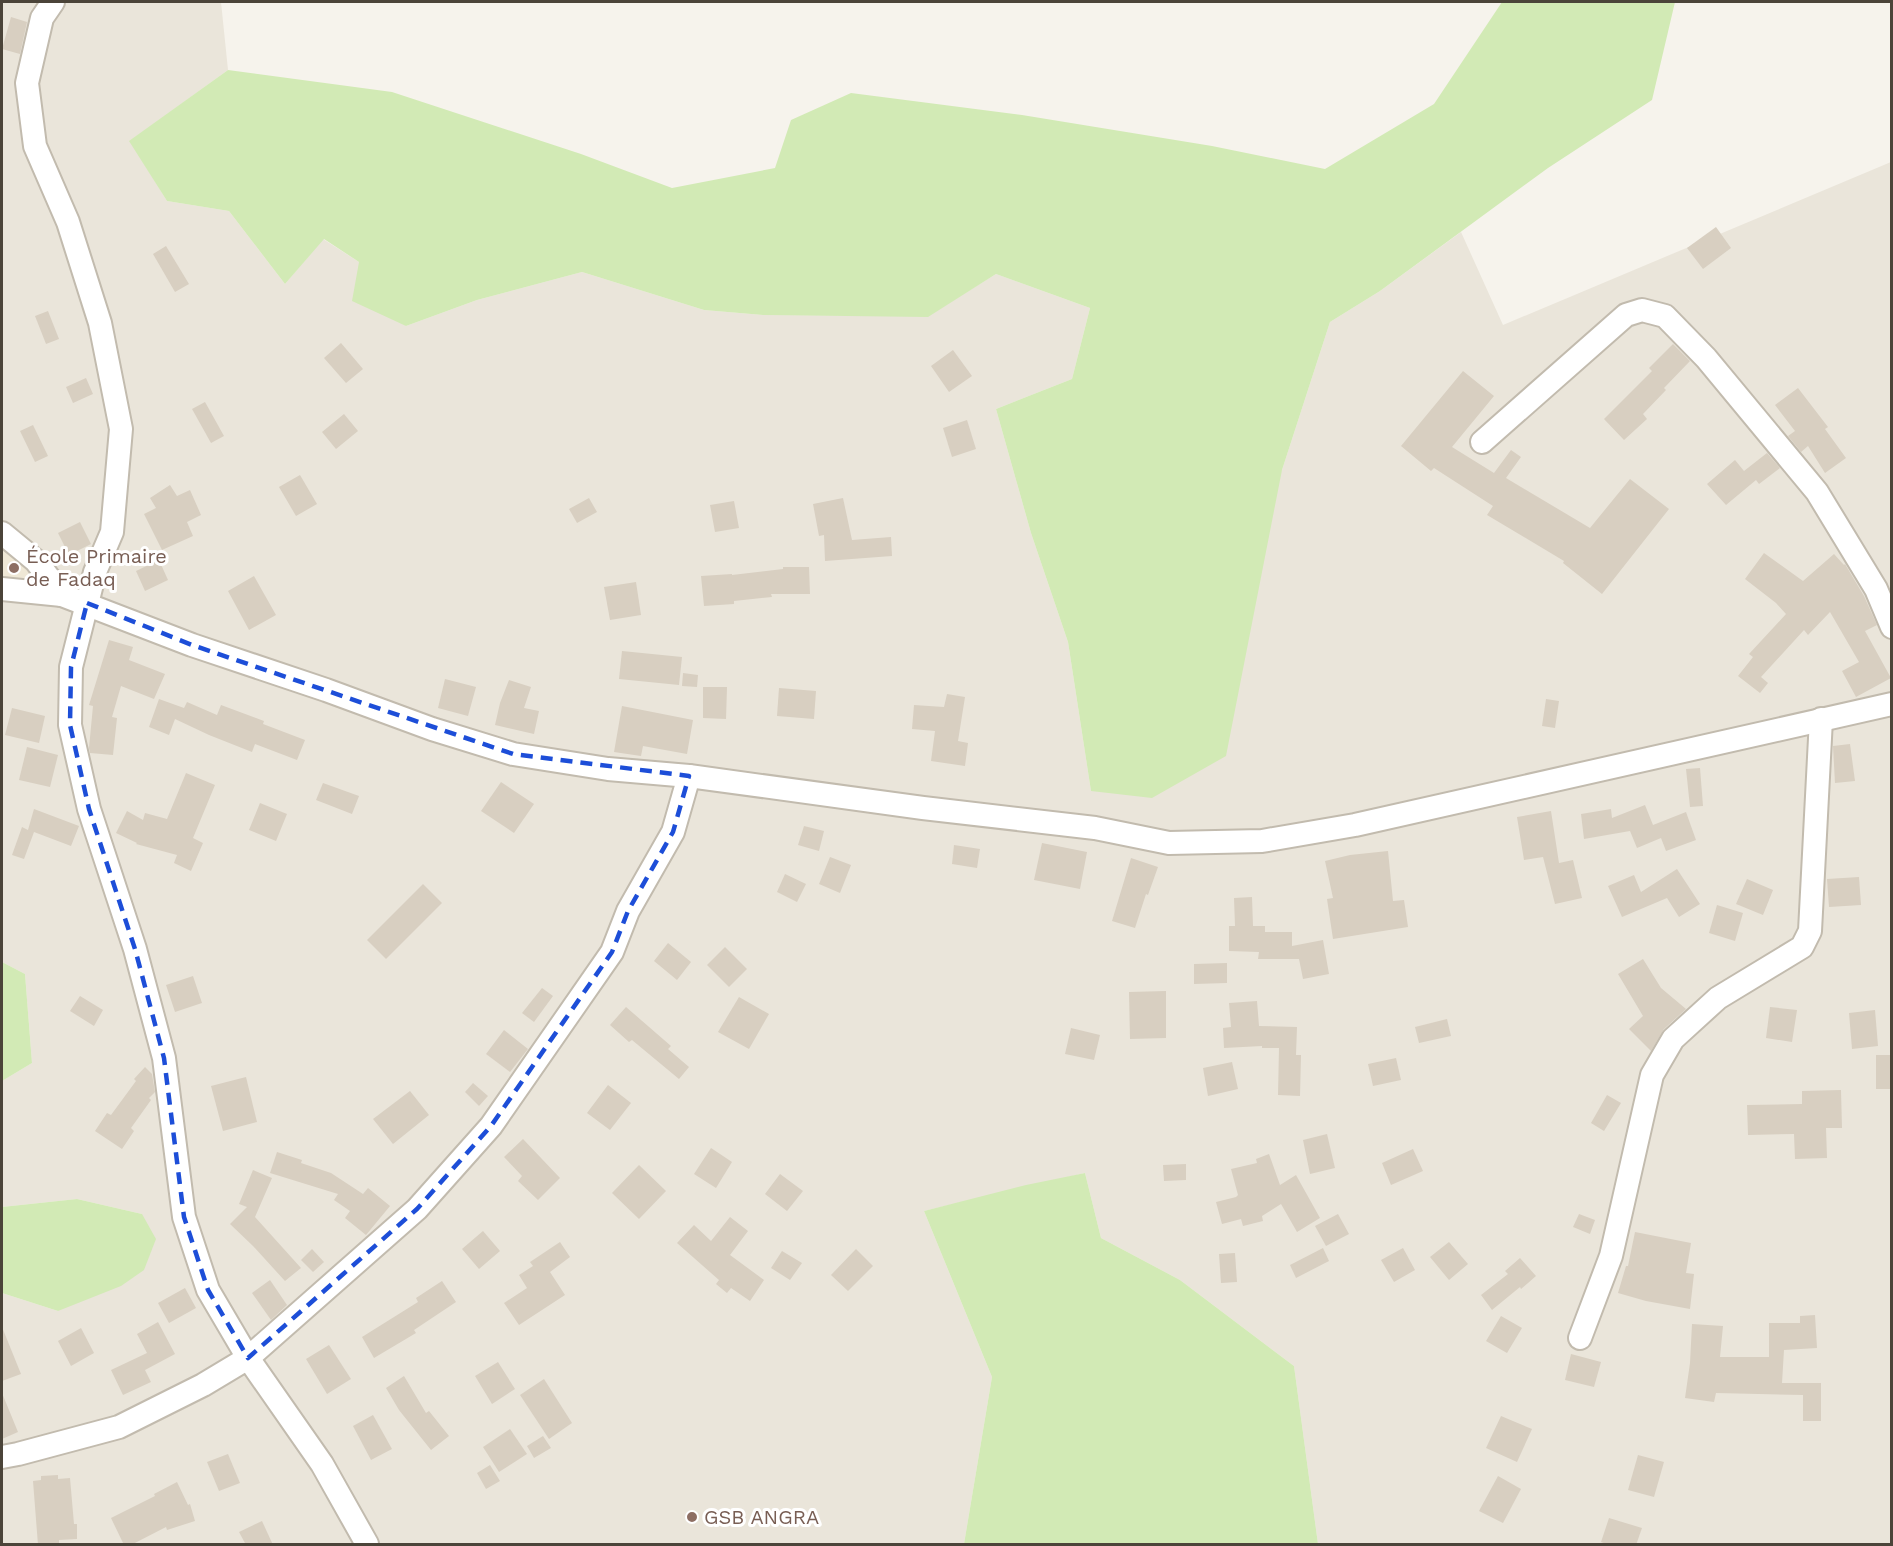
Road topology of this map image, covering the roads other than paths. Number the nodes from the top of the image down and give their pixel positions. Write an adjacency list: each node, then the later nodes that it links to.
1 (53, 2): 6 (street)
2 (1482, 442): 7 (street)
3 (2, 533): 5 (street)
4 (2, 589): 5 (street)
5 (62, 595): 6 (street)
6 (87, 603): 10 (street); 12 (street)
7 (1892, 627)
8 (1892, 704): 9 (street)
9 (1821, 719): 10 (street); 11 (street)
10 (689, 776): 12 (street)
11 (1580, 1338)
12 (248, 1358): 13 (street); 14 (street)
13 (2, 1457)
14 (367, 1545)

